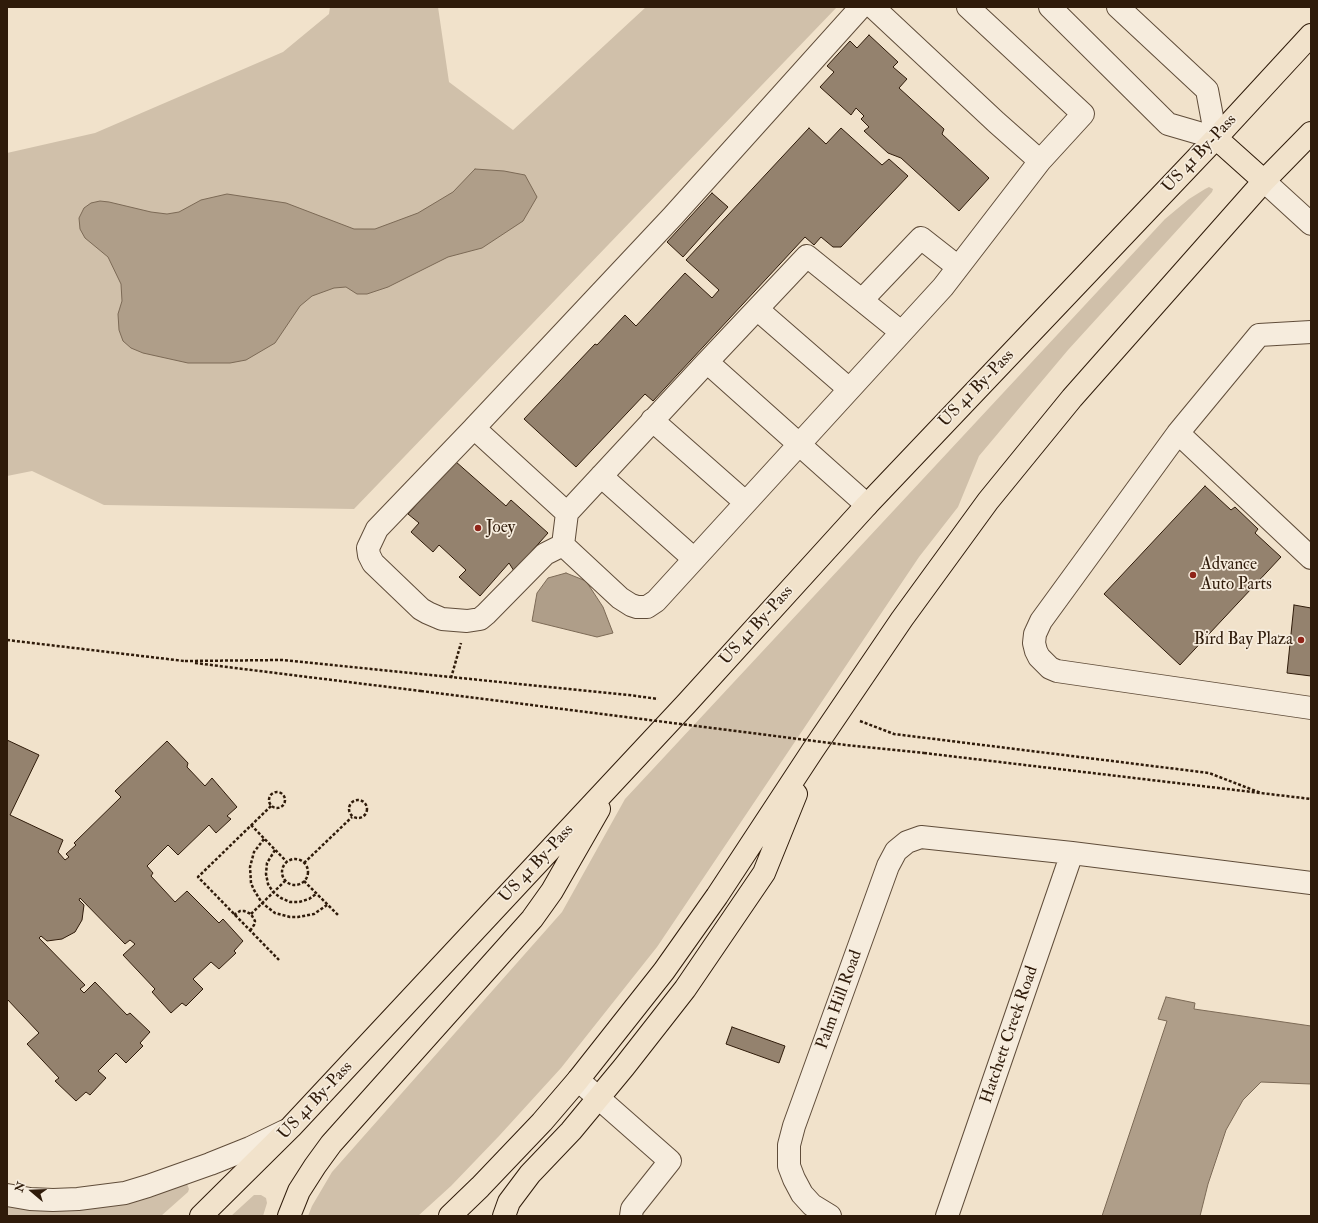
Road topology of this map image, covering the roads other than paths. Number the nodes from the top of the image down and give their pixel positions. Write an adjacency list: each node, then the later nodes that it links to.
1 (861, 7): 20 (street)
2 (873, 7): 9 (street)
3 (968, 7): 9 (street)
4 (1050, 7): 8 (street)
5 (1121, 8): 8 (street)
6 (1311, 35): 8 (main road, US 41 By-Pass)
7 (1311, 133): 10 (main road)
8 (1216, 138): 10 (main road); 25 (main road, US 41 By-Pass)
9 (1040, 161): 12 (street)
10 (1264, 181): 11 (street); 31 (main road)
11 (1311, 224)
12 (958, 267): 13 (street); 15 (street)
13 (862, 300): 14 (street); 15 (street)
14 (757, 309): 17 (street); 18 (street)
15 (901, 332): 18 (street)
16 (1311, 332): 21 (street)
17 (706, 362): 19 (street); 22 (street)
18 (849, 389): 22 (street)
19 (652, 420): 23 (street); 24 (street)
20 (474, 428): 26 (street); 27 (street)
21 (1178, 433): 28 (street); 30 (street)
22 (799, 444): 24 (street); 25 (street)
23 (601, 476): 26 (street); 29 (street)
24 (745, 502): 29 (street)
25 (867, 505): 32 (main road, US 41 By-Pass)
26 (567, 512): 27 (street)
27 (563, 545): 29 (street)
28 (1311, 558)
29 (694, 559)
30 (1311, 708)
31 (813, 750): 35 (main road); 36 (main road)
32 (618, 777): 37 (main road, US 41 By-Pass); 40 (main road)
33 (1072, 853): 34 (street); 44 (street, Palm Hill Road); 45 (street, Hatchett Creek Road)
34 (1311, 883)
35 (578, 1080): 36 (street); 41 (main road)
36 (599, 1098): 42 (main road); 43 (street)
37 (292, 1127): 38 (street); 39 (main road, US 41 By-Pass)
38 (7, 1195)
39 (201, 1216)
40 (289, 1216)
41 (450, 1216)
42 (504, 1216)
43 (631, 1216)
44 (830, 1216)
45 (947, 1216)

